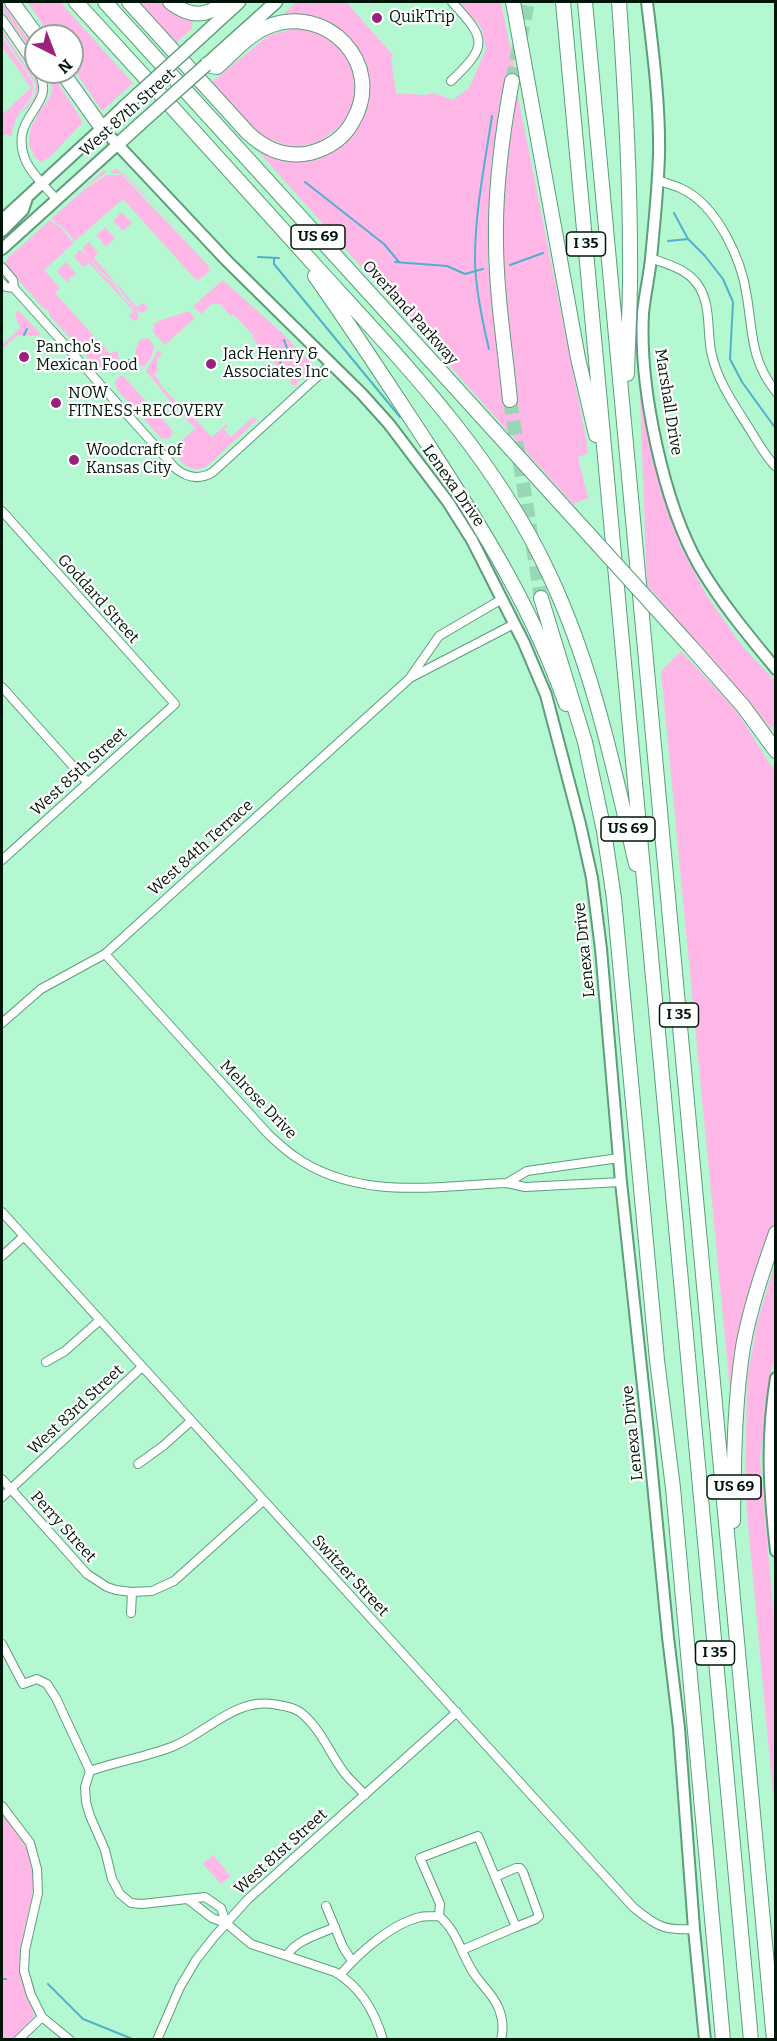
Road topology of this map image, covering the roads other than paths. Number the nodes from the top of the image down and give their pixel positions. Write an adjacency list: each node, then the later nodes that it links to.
1 (12, 2): 16 (highway)
2 (76, 2): 30 (highway, US 69)
3 (105, 2): 51 (highway, Overland Parkway / US 69, bridge)
4 (129, 2): 18 (highway)
5 (170, 2): 6 (highway)
6 (224, 2)
7 (239, 2): 23 (main road, West 87th Street, bridge)
8 (276, 2): 18 (main road, West 87th Street)
9 (452, 2): 19 (street)
10 (513, 2): 42 (highway)
11 (563, 2): 42 (highway, I 35)
12 (585, 2): 40 (highway, I 35)
13 (619, 2): 40 (highway)
14 (647, 2): 25 (street, Marshall Drive)
15 (2, 19): 17 (street)
16 (28, 24)
17 (24, 51)
18 (206, 65): 24 (main road, West 87th Street, bridge)
19 (451, 81)
20 (513, 81): 39 (highway)
21 (43, 84): 26 (street)
22 (71, 84): 23 (highway)
23 (102, 128): 24 (street, Lenexa Drive); 26 (street, West 87th Street)
24 (117, 145): 28 (street, West 87th Street); 37 (street, Lenexa Drive)
25 (658, 180): 33 (street, Marshall Drive); 38 (street)
26 (42, 183): 27 (street, West 87th Street); 28 (street)
27 (28, 195): 29 (street, West 87th Street); 31 (street)
28 (57, 200): 32 (street, West 87th Street)
29 (2, 220)
30 (279, 226): 53 (highway); 55 (highway, US 69)
31 (2, 231)
32 (2, 249)
33 (651, 258): 41 (street); 47 (street, Marshall Drive)
34 (2, 267): 36 (street)
35 (2, 283): 36 (street)
36 (14, 288): 37 (street)
37 (331, 364): 45 (street, Lenexa Drive)
38 (776, 392)
39 (510, 400)
40 (626, 438): 77 (highway, I 35)
41 (776, 467)
42 (608, 487): 55 (highway, I 35)
43 (2, 512): 50 (street, Goddard Street)
44 (542, 598): 53 (highway)
45 (502, 599): 46 (street, Lenexa Drive); 48 (street, West 84th Terrace)
46 (514, 624): 48 (street, West 84th Terrace); 58 (street, Lenexa Drive)
47 (776, 669)
48 (409, 679): 56 (street, West 84th Terrace)
49 (2, 687): 52 (street)
50 (175, 704): 52 (street, West 85th Street)
51 (776, 751)
52 (88, 783): 54 (street, West 85th Street)
53 (604, 831): 103 (highway)
54 (2, 860)
55 (647, 914): 104 (highway, I 35)
56 (105, 954): 57 (street, West 84th Terrace); 59 (street, Melrose Drive)
57 (2, 1023)
58 (619, 1158): 59 (street, Melrose Drive); 60 (street, Lenexa Drive)
59 (507, 1182): 60 (street, Melrose Drive)
60 (621, 1182): 91 (street, Lenexa Drive)
61 (2, 1212): 63 (street, Switzer Street)
62 (776, 1233): 77 (highway, US 69)
63 (24, 1236): 64 (street); 65 (street, Switzer Street)
64 (2, 1256)
65 (100, 1320): 66 (street); 67 (street, Switzer Street)
66 (46, 1362)
67 (142, 1367): 69 (street, Switzer Street); 72 (street, West 83rd Street)
68 (776, 1378): 75 (street)
69 (191, 1421): 70 (street); 74 (street, Switzer Street)
70 (138, 1464)
71 (2, 1479): 72 (street, Perry Street)
72 (10, 1489): 73 (street, West 83rd Street); 76 (street, Perry Street)
73 (2, 1497)
74 (263, 1501): 76 (street, Perry Street); 80 (street, Switzer Street)
75 (776, 1551)
76 (132, 1592): 78 (street)
77 (732, 1592): 105 (highway, I 35)
78 (131, 1613)
79 (2, 1644): 81 (street)
80 (457, 1712): 82 (street, West 81st Street); 91 (street, Switzer Street)
81 (90, 1771): 82 (street); 85 (street)
82 (365, 1795): 88 (street, West 81st Street)
83 (2, 1806): 96 (street)
84 (495, 1877): 87 (street); 89 (street); 89 (street)
85 (189, 1900): 88 (street); 88 (street)
86 (326, 1905): 90 (street)
87 (439, 1916): 92 (street); 94 (street)
88 (226, 1923): 93 (street); 99 (street, West 81st Street)
89 (516, 1927): 92 (street)
90 (335, 1928): 93 (street); 94 (street)
91 (694, 1929): 102 (street, Lenexa Drive)
92 (462, 1950): 101 (street)
93 (287, 1955): 95 (street)
94 (352, 1961): 95 (street)
95 (340, 1975): 100 (street)
96 (42, 2017): 97 (street); 98 (street)
97 (18, 2040)
98 (70, 2040)
99 (157, 2040)
100 (383, 2040)
101 (501, 2040)
102 (705, 2040)
103 (723, 2040)
104 (751, 2040)
105 (774, 2040)

